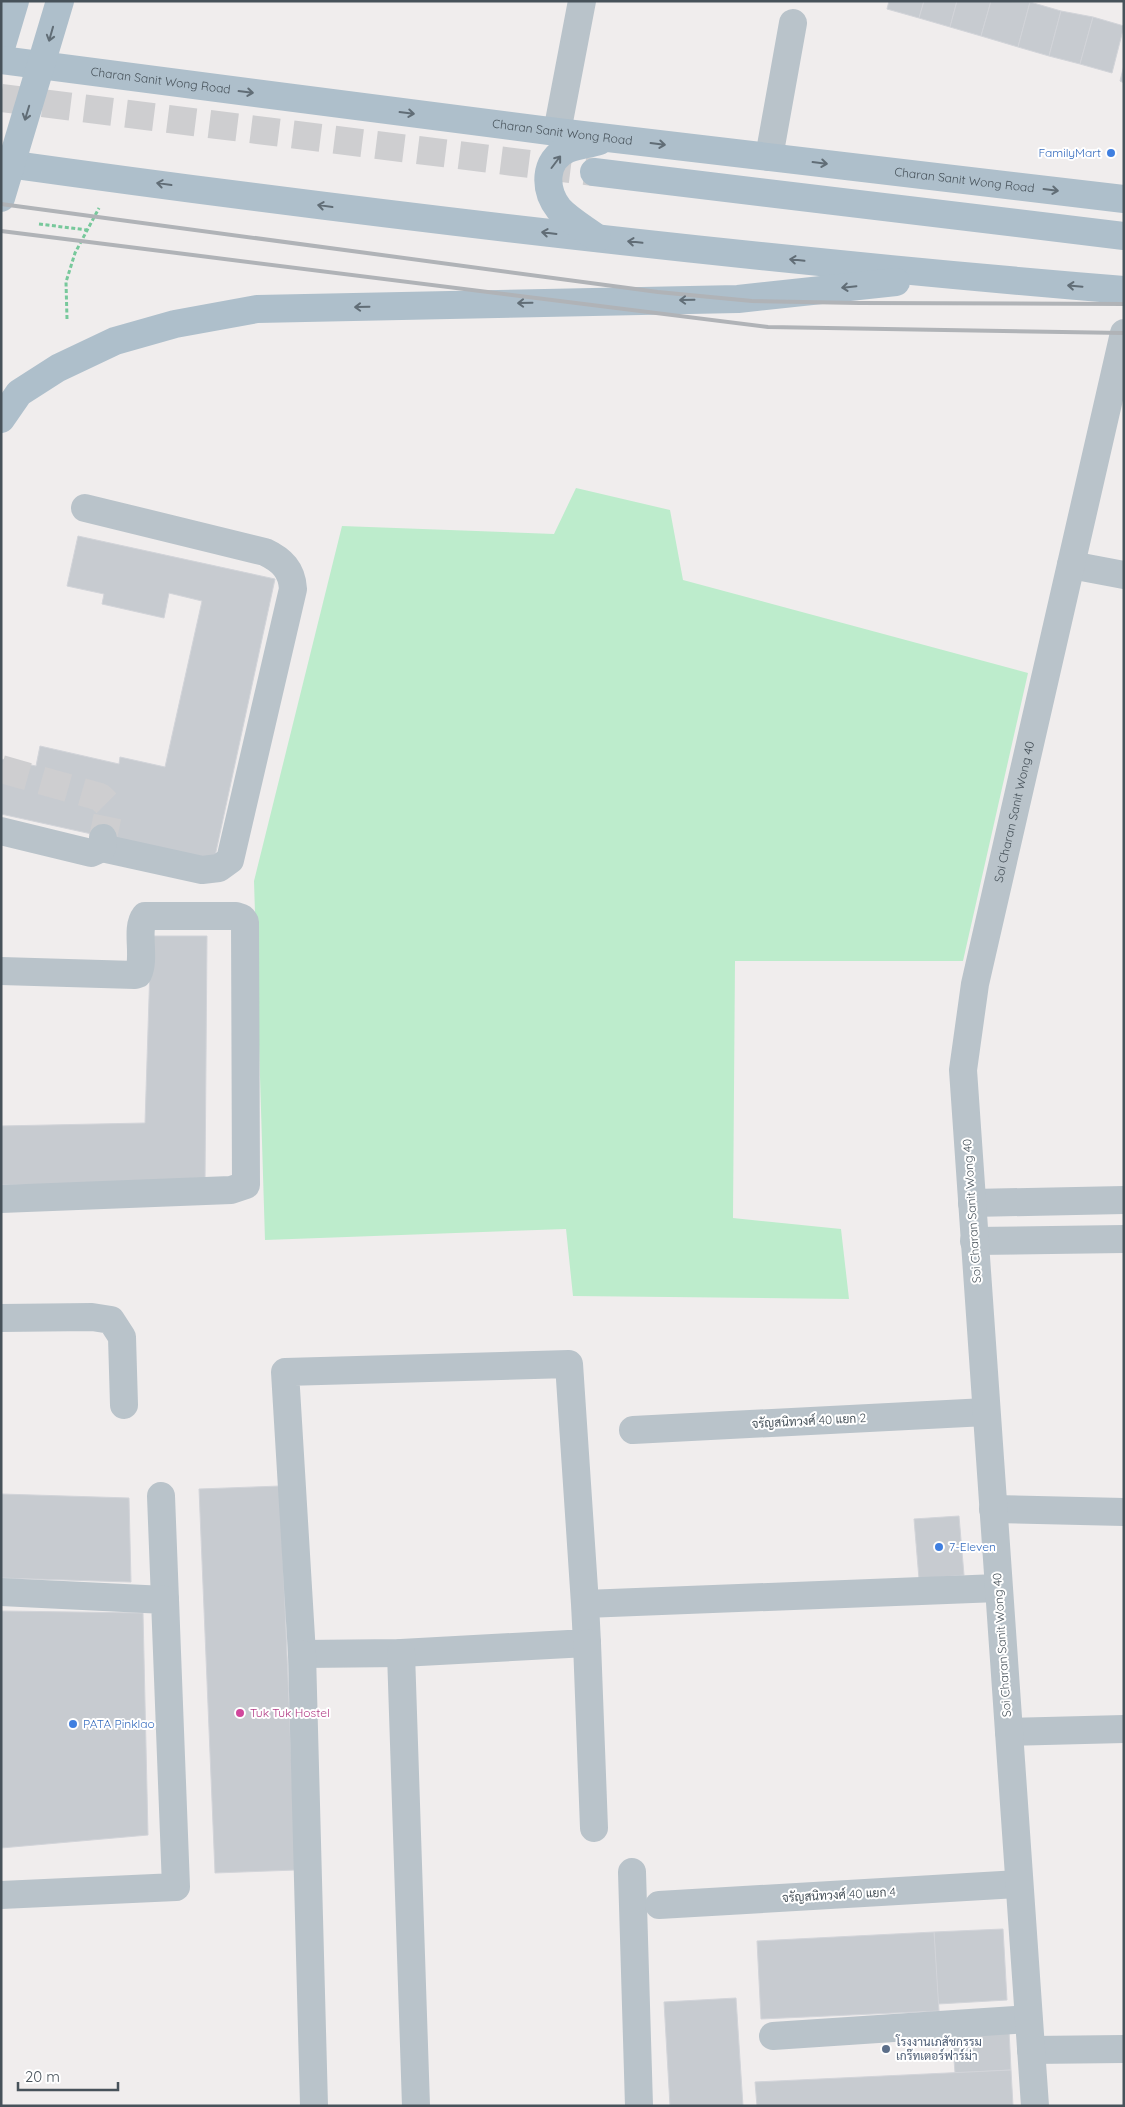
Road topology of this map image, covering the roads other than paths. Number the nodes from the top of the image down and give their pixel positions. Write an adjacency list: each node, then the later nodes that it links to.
1 (14, 1): 5 (main road)
2 (60, 1): 7 (main road, one-way to 7)
3 (582, 1): 8 (street)
4 (793, 24): 10 (street)
5 (1, 48)
6 (1, 60): 7 (main road, Charan Sanit Wong Road)
7 (41, 66): 8 (main road, Charan Sanit Wong Road, one-way to 8); 11 (main road, one-way to 11)
8 (557, 132): 9 (main road, Charan Sanit Wong Road)
9 (610, 138): 10 (main road, Charan Sanit Wong Road, one-way to 10); 16 (main road, one-way to 9)
10 (769, 157): 14 (main road, Charan Sanit Wong Road, one-way to 14)
11 (6, 163): 13 (main road); 16 (main road, one-way to 11)
12 (594, 172): 15 (main road)
13 (1, 198)
14 (1124, 199)
15 (1124, 236)
16 (598, 238): 17 (main road, one-way to 16)
17 (950, 276): 18 (main road, one-way to 17); 20 (main road, one-way to 20)
18 (1124, 290)
19 (1124, 333): 22 (street, Soi Charan Sanit Wong 40)
20 (1, 418)
21 (85, 508): 24 (street)
22 (1071, 565): 23 (street); 28 (street, Soi Charan Sanit Wong 40)
23 (1124, 575)
24 (1, 831)
25 (1, 971): 26 (street)
26 (1, 1198)
27 (1124, 1200): 28 (street)
28 (972, 1203): 30 (street, Soi Charan Sanit Wong 40)
29 (1124, 1239): 30 (street)
30 (974, 1240): 33 (street, Soi Charan Sanit Wong 40)
31 (1, 1318): 32 (street)
32 (124, 1405)
33 (986, 1412): 34 (street, จรัญสนิทวงศ์ 40 แยก 2); 36 (street, Soi Charan Sanit Wong 40)
34 (632, 1430)
35 (161, 1496): 40 (street)
36 (993, 1509): 37 (street); 38 (street, Soi Charan Sanit Wong 40)
37 (1124, 1512)
38 (998, 1588): 41 (street); 46 (street, Soi Charan Sanit Wong 40)
39 (1, 1592): 40 (street)
40 (165, 1600): 50 (street)
41 (585, 1604): 42 (street); 44 (street)
42 (587, 1643): 43 (street); 47 (street)
43 (401, 1653): 44 (street); 57 (street)
44 (302, 1654): 56 (street)
45 (1124, 1729): 46 (street)
46 (1009, 1732): 49 (street, Soi Charan Sanit Wong 40)
47 (594, 1828)
48 (632, 1872): 58 (street)
49 (1019, 1884): 51 (street, จรัญสนิทวงศ์ 40 แยก 4); 52 (street, Soi Charan Sanit Wong 40)
50 (1, 1896)
51 (659, 1906)
52 (1028, 2019): 53 (street); 55 (street, Soi Charan Sanit Wong 40)
53 (773, 2036)
54 (1124, 2049): 55 (street)
55 (1031, 2050): 59 (street, Soi Charan Sanit Wong 40)
56 (314, 2106)
57 (416, 2106)
58 (639, 2106)
59 (1035, 2106)

